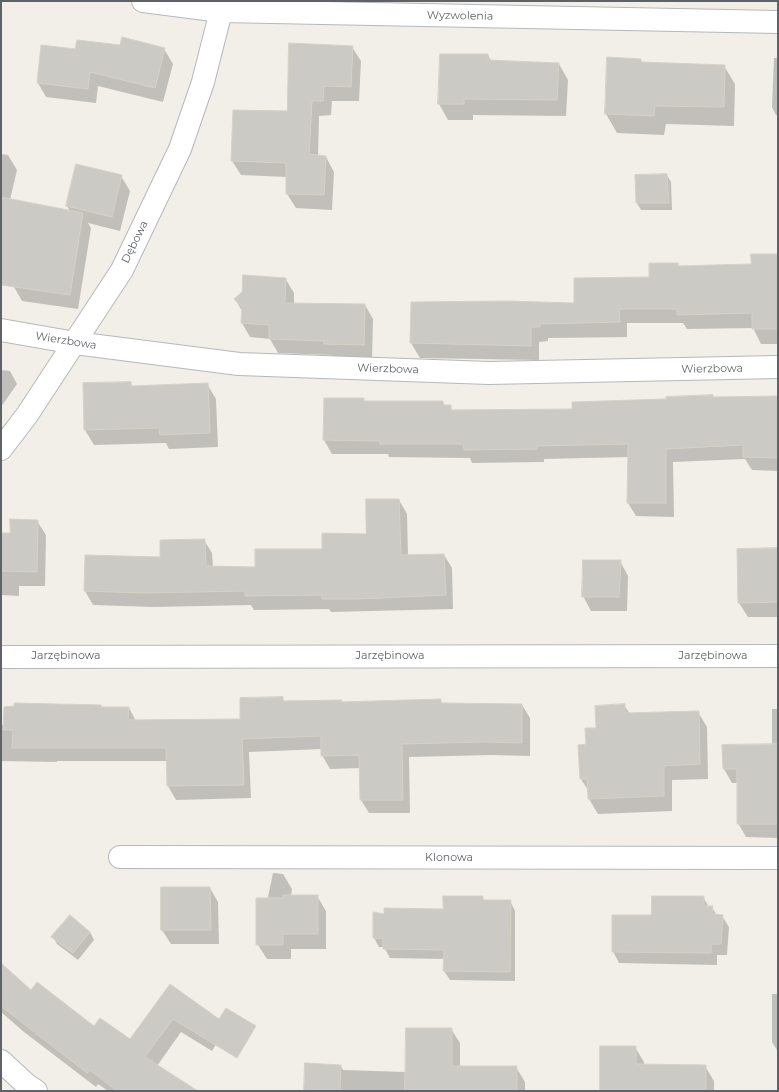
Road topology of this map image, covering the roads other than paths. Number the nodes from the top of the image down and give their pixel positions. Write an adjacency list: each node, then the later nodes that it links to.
1 (143, 1): 2 (street, Wyzwolenia)
2 (221, 11): 3 (street, Wyzwolenia); 5 (street, Dębowa)
3 (778, 22)
4 (1, 330): 5 (street, Wierzbowa)
5 (75, 343): 6 (street, Wierzbowa); 7 (street, Dębowa)
6 (778, 367)
7 (1, 450)
8 (1, 656): 9 (street, Jarzębinowa)
9 (778, 656)
10 (120, 857): 11 (street, Klonowa)
11 (778, 858)
12 (1, 1062): 13 (street)
13 (36, 1091)

